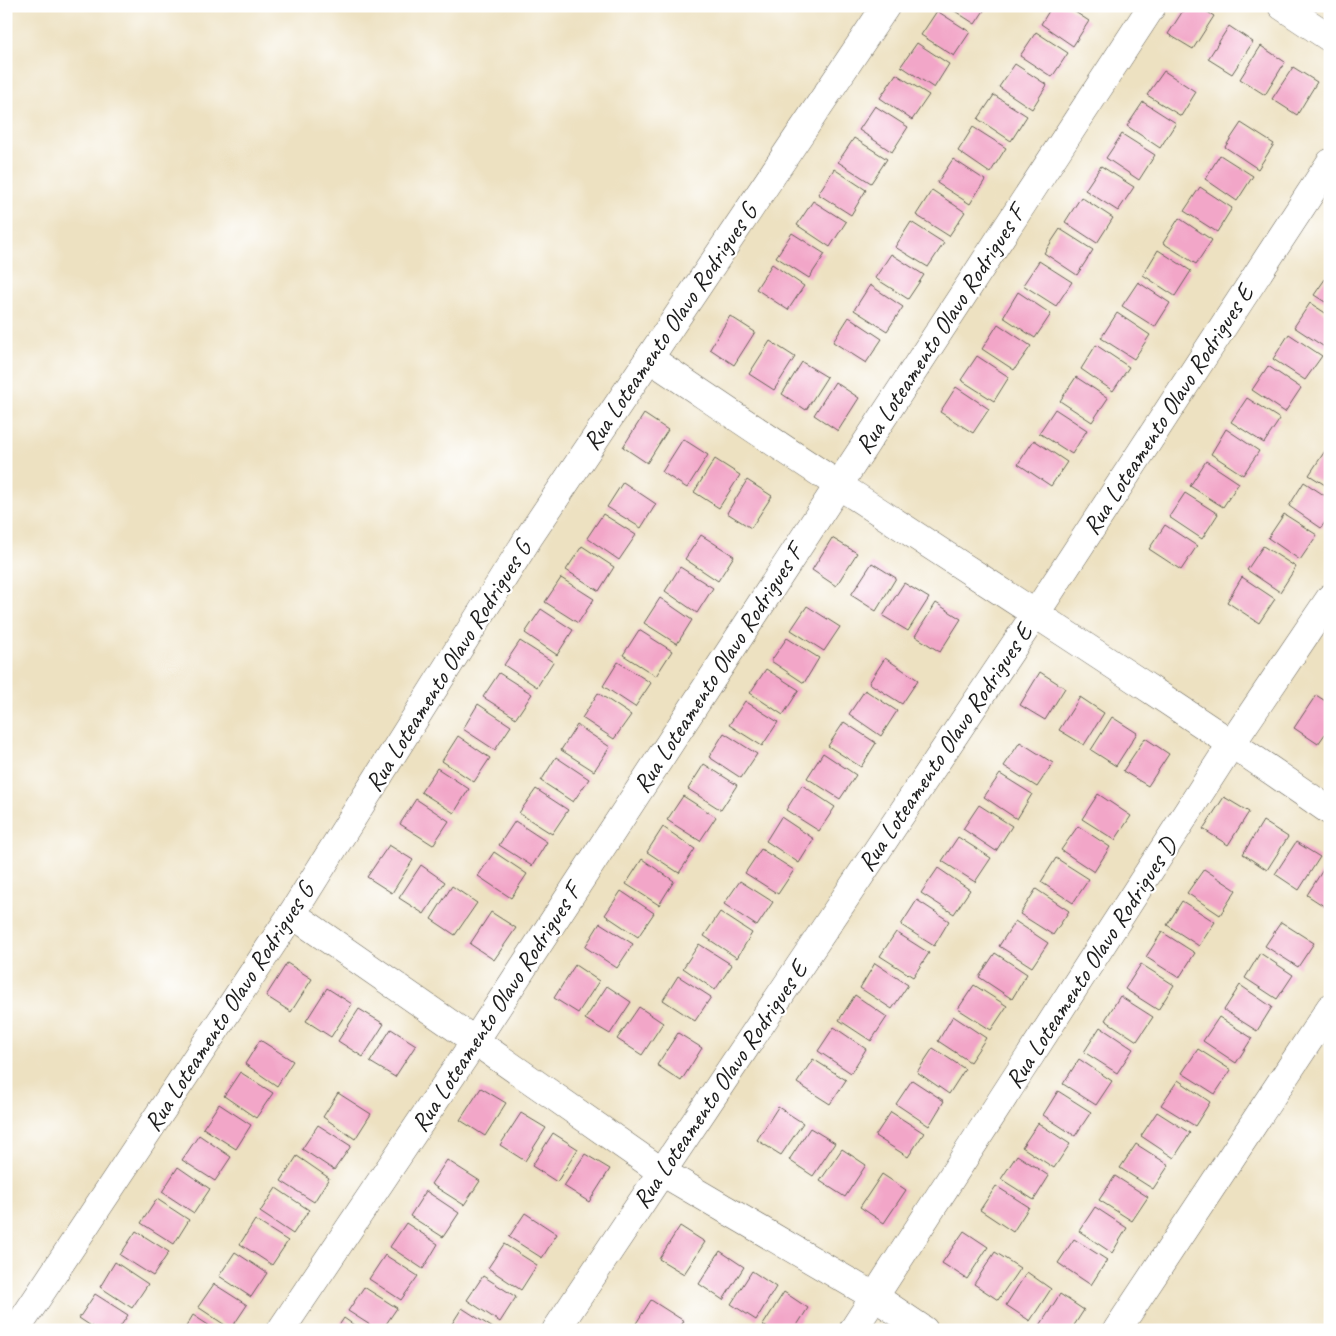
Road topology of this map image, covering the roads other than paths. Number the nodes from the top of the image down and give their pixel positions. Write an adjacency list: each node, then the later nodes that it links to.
1 (886, 6): 6 (street, Rua Loteamento Olavo Rodrigues G)
2 (1152, 6): 7 (street, Rua Loteamento Olavo Rodrigues F)
3 (1282, 6): 4 (street)
4 (1330, 38)
5 (1330, 164): 9 (street, Rua Loteamento Olavo Rodrigues E)
6 (649, 358): 7 (street); 12 (street, Rua Loteamento Olavo Rodrigues G)
7 (839, 486): 9 (street); 14 (street, Rua Loteamento Olavo Rodrigues F)
8 (1330, 598): 10 (street, Rua Loteamento Olavo Rodrigues D)
9 (1036, 613): 10 (street); 15 (street, Rua Loteamento Olavo Rodrigues E)
10 (1232, 743): 11 (street); 16 (street, Rua Loteamento Olavo Rodrigues D)
11 (1330, 811)
12 (292, 914): 14 (street); 17 (street, Rua Loteamento Olavo Rodrigues G)
13 (1330, 1008): 22 (street)
14 (475, 1040): 15 (street); 18 (street, Rua Loteamento Olavo Rodrigues F)
15 (662, 1172): 16 (street); 19 (street, Rua Loteamento Olavo Rodrigues E)
16 (876, 1297): 20 (street, Rua Loteamento Olavo Rodrigues D); 21 (street)
17 (16, 1330)
18 (281, 1330)
19 (556, 1330)
20 (853, 1330)
21 (924, 1330)
22 (1117, 1330)

